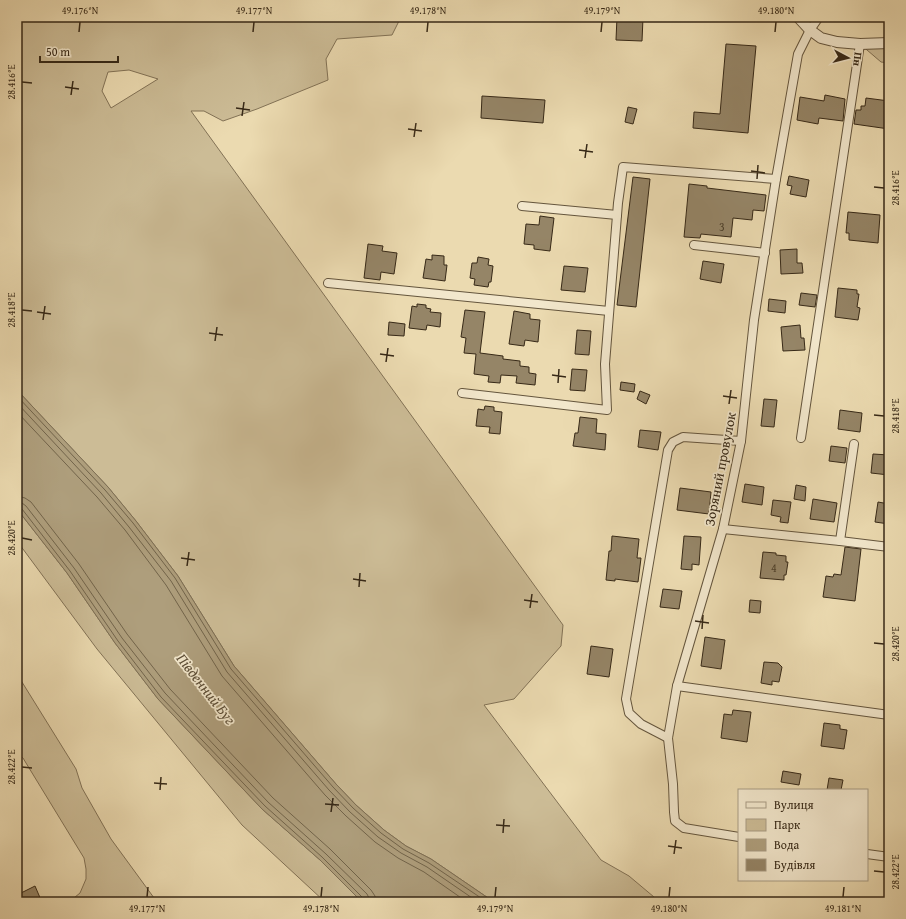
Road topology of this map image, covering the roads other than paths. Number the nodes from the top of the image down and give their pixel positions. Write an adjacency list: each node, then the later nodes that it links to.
1 (798, 17): 3 (street)
2 (819, 17): 3 (street, Зоряний провулок)
3 (810, 30): 5 (street); 6 (street, Зоряний провулок)
4 (889, 42): 5 (street)
5 (860, 44): 14 (street)
6 (776, 179): 8 (street); 10 (street, Зоряний провулок)
7 (522, 206): 8 (street)
8 (617, 215): 12 (street)
9 (694, 245): 10 (street)
10 (765, 253): 15 (street, Зоряний провулок)
11 (328, 283): 12 (street)
12 (609, 311): 13 (street)
13 (462, 393)
14 (800, 438)
15 (741, 441): 17 (street, Зоряний провулок); 22 (street)
16 (854, 444): 18 (street)
17 (723, 528): 18 (street); 20 (street, Зоряний провулок)
18 (840, 541): 19 (street)
19 (889, 547)
20 (677, 686): 21 (street); 22 (street, Зоряний провулок)
21 (889, 715)
22 (668, 738): 23 (street, Зоряний провулок)
23 (738, 837)
24 (868, 854): 25 (street)
25 (889, 857)

